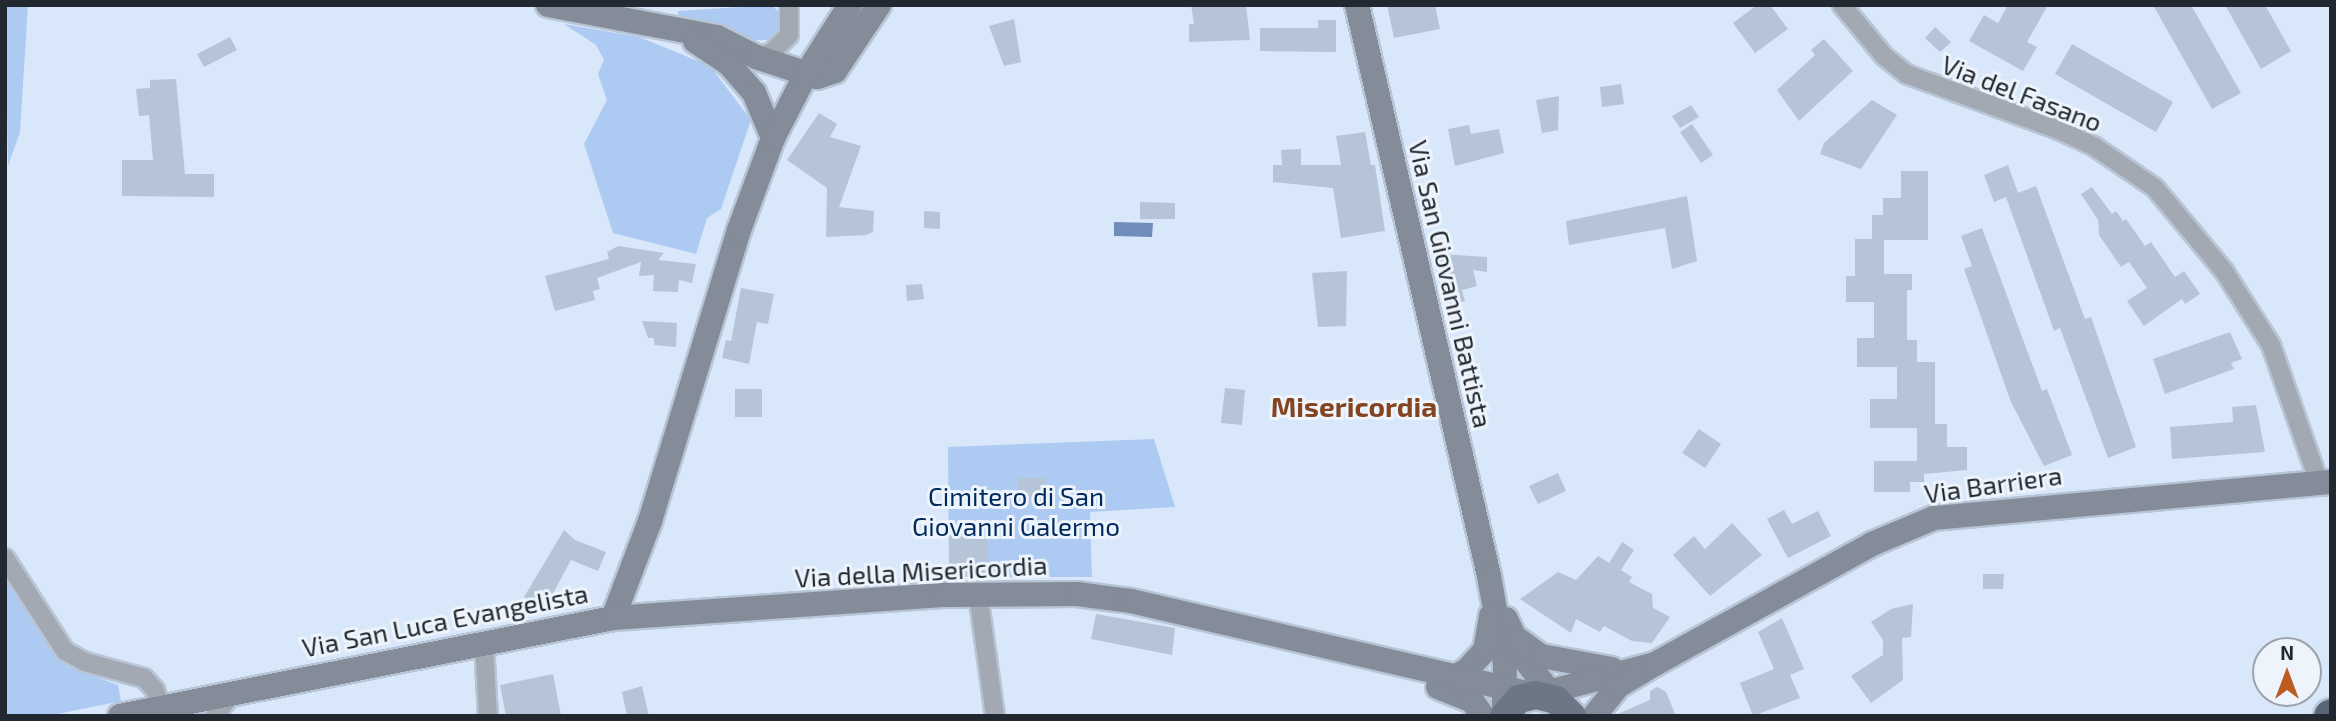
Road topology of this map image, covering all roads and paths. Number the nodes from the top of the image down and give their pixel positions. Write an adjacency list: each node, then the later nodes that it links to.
1 (548, 5): 7 (main road)
2 (789, 5): 8 (street)
3 (850, 5): 9 (main road, Via San Luca Evangelista)
4 (879, 5): 9 (main road)
5 (1357, 5): 13 (main road, Via San Giovanni Battista)
6 (1842, 5): 11 (street, Via del Fasano)
7 (673, 28): 8 (main road); 10 (main road)
8 (756, 57): 9 (main road)
9 (806, 74): 10 (main road, Via San Luca Evangelista)
10 (773, 138): 16 (main road, Via San Luca Evangelista)
11 (2325, 483): 19 (main road, Via Barriera)
12 (5, 558): 26 (street)
13 (1489, 576): 15 (main road); 17 (main road)
14 (978, 594): 16 (main road, Via della Misericordia); 20 (main road, Via della Misericordia); 30 (street)
15 (1492, 604): 22 (main road); 25 (main road)
16 (613, 618): 18 (main road, Via San Luca Evangelista)
17 (1513, 636): 21 (main road); 24 (main road)
18 (484, 643): 23 (main road, Via San Luca Evangelista); 29 (street)
19 (1655, 664): 21 (main road); 32 (main road, Via Barriera)
20 (1393, 665): 22 (main road, Via della Misericordia); 31 (main road)
21 (1623, 670): 24 (main road)
22 (1452, 678): 25 (main road, Via della Misericordia)
23 (233, 692): 26 (main road, Via San Luca Evangelista); 28 (street)
24 (1553, 700): 25 (main road)
25 (1504, 707)
26 (165, 711): 27 (main road, Via San Luca Evangelista)
27 (120, 716)
28 (215, 716)
29 (488, 716)
30 (995, 716)
31 (1483, 716)
32 (1594, 716)

